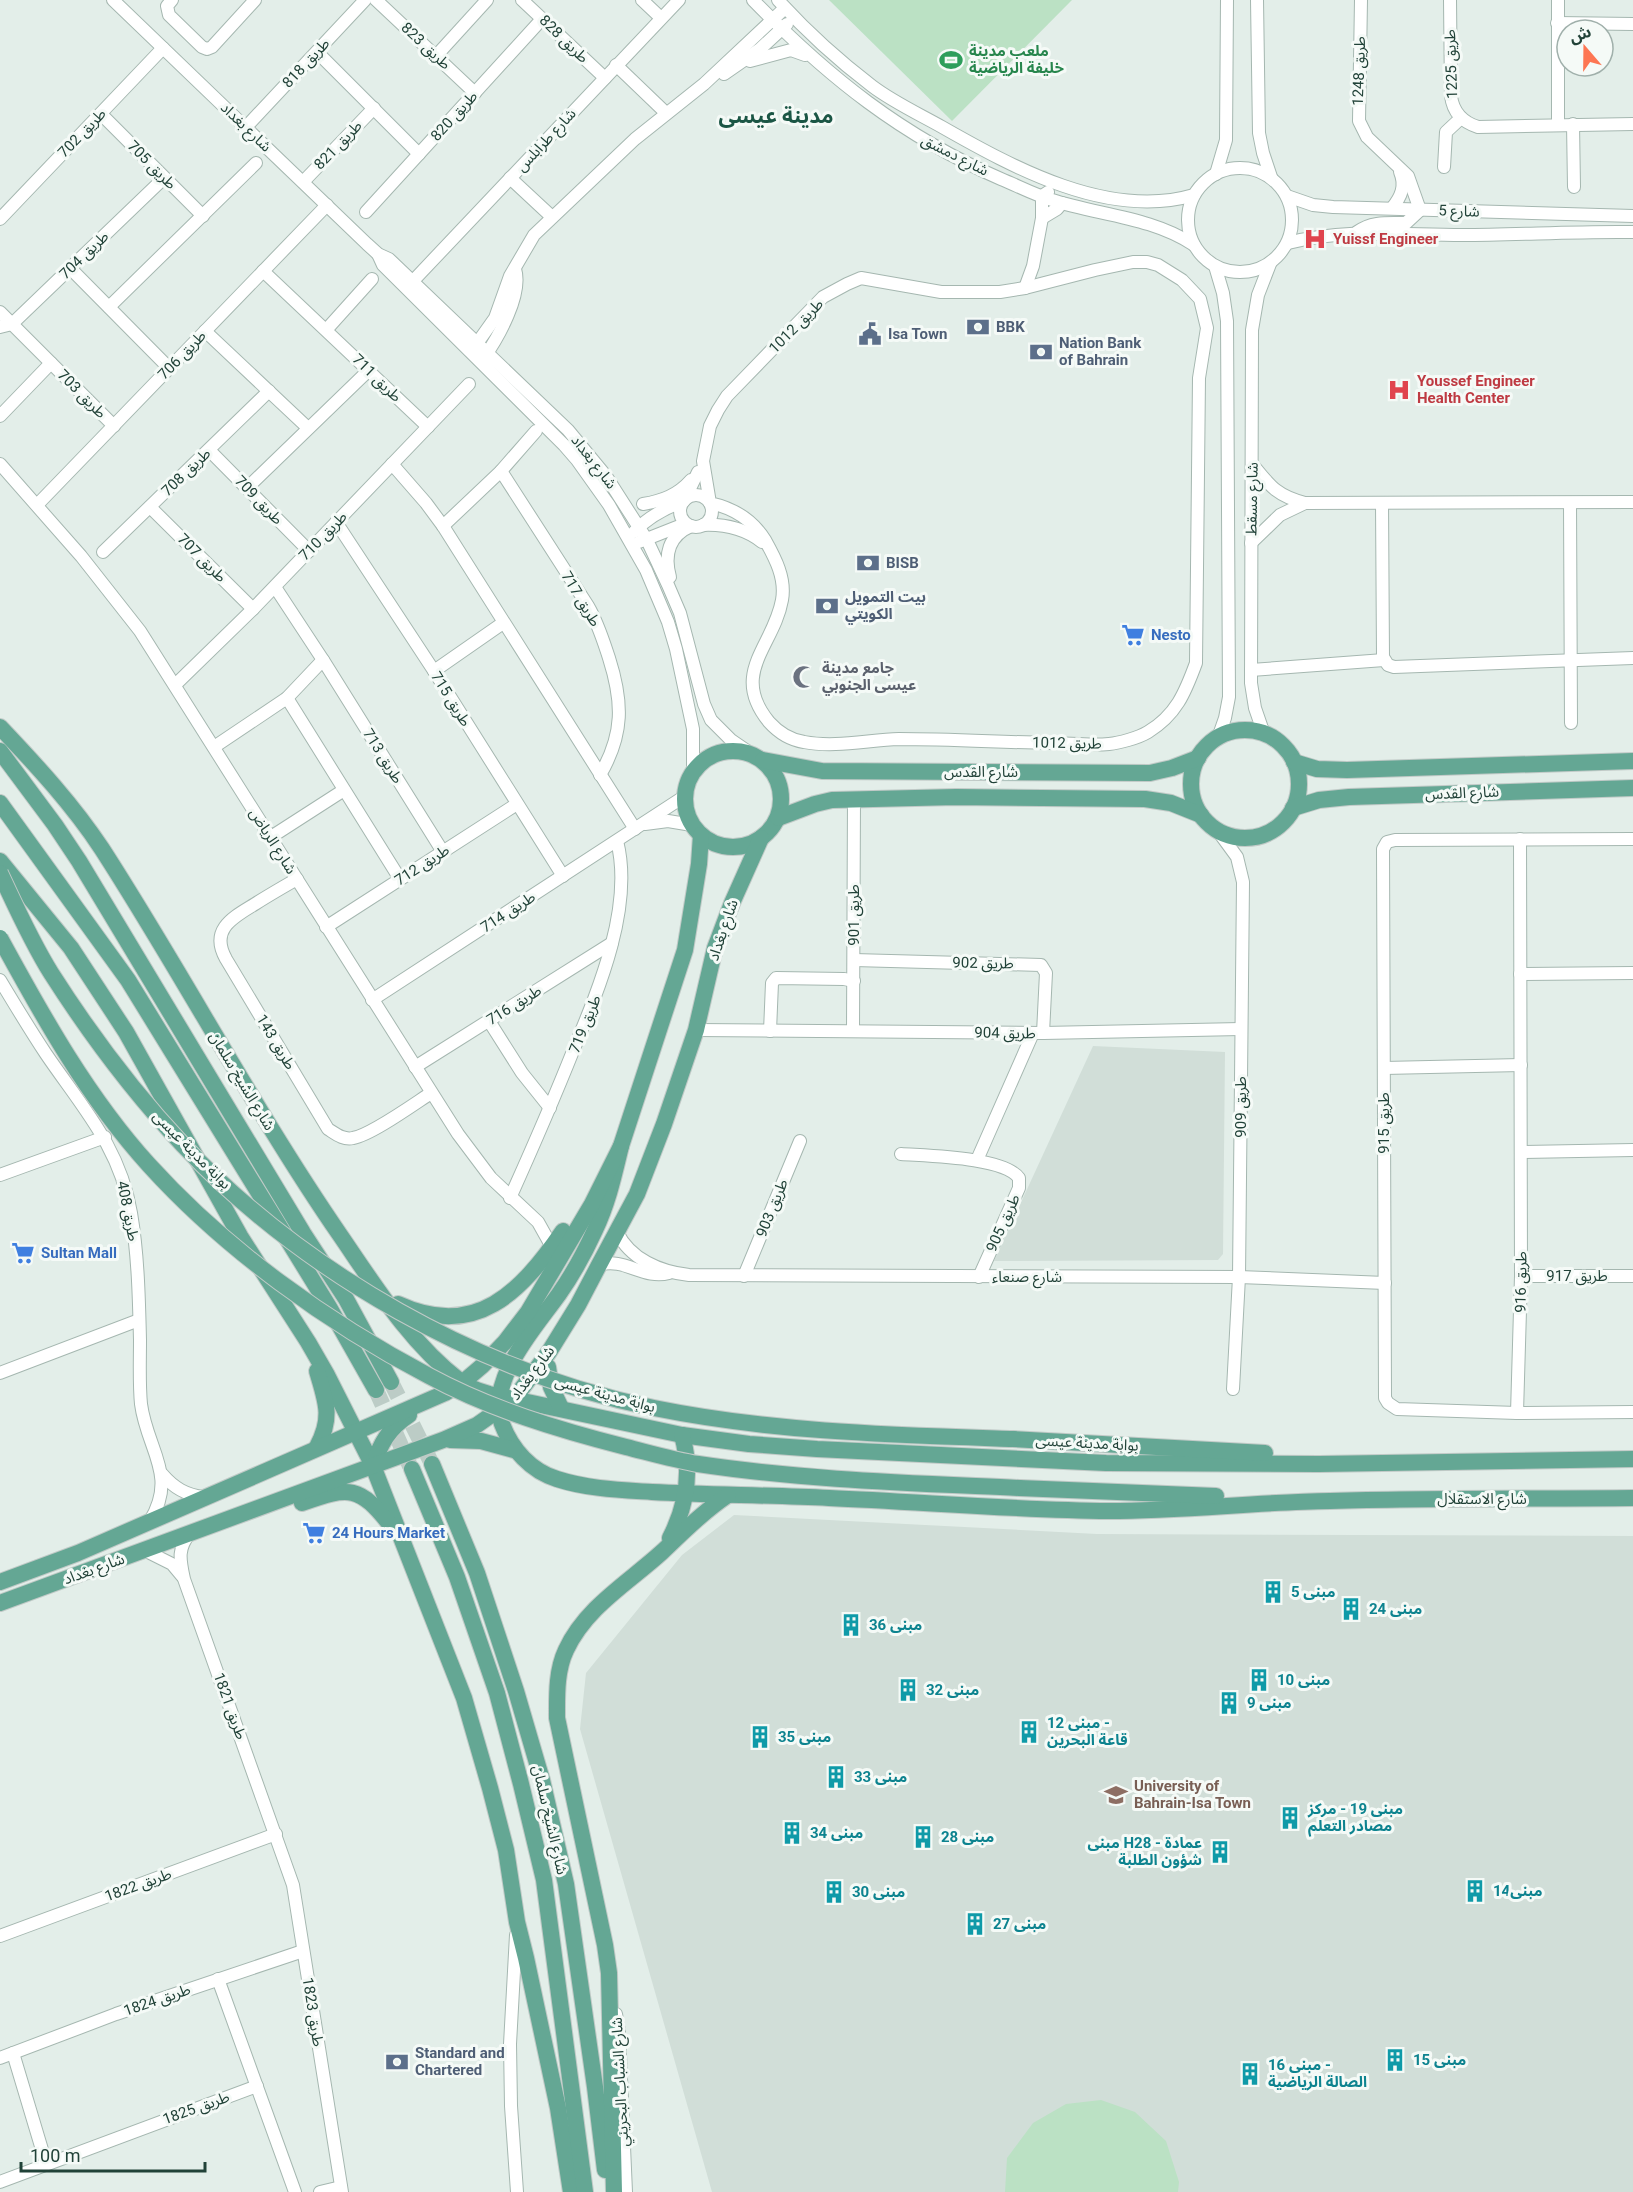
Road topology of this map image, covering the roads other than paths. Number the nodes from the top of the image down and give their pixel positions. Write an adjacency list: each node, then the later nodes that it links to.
1 (113, 0): 23 (street, شارع بغداد)
2 (255, 0): 15 (street)
3 (365, 0): 24 (street, طريق 818)
4 (376, 0): 25 (street, طريق 823)
5 (487, 0): 25 (street)
6 (522, 0): 19 (street, طريق 828)
7 (642, 0): 17 (street)
8 (679, 0): 17 (street, شارع طرابلس)
9 (753, 0): 22 (street, شارع دمشق)
10 (1227, 0): 45 (street)
11 (1257, 0): 46 (street)
12 (1361, 0): 43 (street, طريق 1248)
13 (1450, 0): 36 (street, طريق 1225)
14 (1558, 0): 18 (street)
15 (170, 2)
16 (786, 8): 22 (street); 51 (street, شارع دمشق)
17 (661, 18): 27 (street, شارع طرابلس)
18 (1557, 18)
19 (542, 19): 29 (street, طريق 828); 32 (street, طريق 820)
20 (1615, 24): 21 (street)
21 (1633, 24)
22 (777, 25): 26 (street, شارع دمشق); 28 (street); 31 (street)
23 (163, 48): 35 (street, طريق 702); 40 (street, شارع بغداد)
24 (316, 52): 33 (street, طريق 821); 40 (street, طريق 818)
25 (436, 56): 32 (street, طريق 823)
26 (810, 56): 28 (street); 53 (street, شارع دمشق)
27 (616, 66): 29 (street, شارع طرابلس); 34 (street)
28 (735, 66): 31 (street)
29 (605, 78): 48 (street, شارع طرابلس)
30 (1558, 78): 37 (street)
31 (704, 84): 34 (street)
32 (475, 93): 41 (street, طريق 820)
33 (374, 108): 41 (street, طريق 821); 49 (street, طريق 821)
34 (666, 112): 62 (street)
35 (101, 114): 47 (street, طريق 705); 64 (street, طريق 702)
36 (1461, 118): 37 (street, طريق 1225); 44 (street)
37 (1558, 124): 38 (street, طريق 1225)
38 (1573, 124): 39 (street, طريق 1225); 50 (street)
39 (1633, 124)
40 (246, 127): 49 (street, شارع بغداد)
41 (419, 154): 59 (street, طريق 820)
42 (256, 163): 60 (street)
43 (1395, 163): 57 (street); 58 (street, طريق 1248)
44 (1444, 167)
45 (1216, 174): 46 (street); 52 (street)
46 (1271, 177): 54 (street)
47 (164, 178): 60 (street, طريق 705); 73 (street, طريق 704)
48 (510, 178): 62 (street); 77 (street, شارع طرابلس)
49 (303, 182): 56 (street, شارع بغداد)
50 (1574, 187)
51 (1076, 189): 52 (street, شارع دمشق); 53 (street)
52 (1194, 195): 68 (street)
53 (1042, 196): 55 (street, شارع دمشق); 63 (street)
54 (1287, 196): 57 (street, شارع 5); 67 (street)
55 (1062, 203): 63 (street); 68 (street, شارع دمشق)
56 (327, 205): 69 (street, شارع بغداد); 75 (street, طريق 706)
57 (1392, 208): 58 (street, شارع 5)
58 (1420, 210): 61 (street, شارع 5); 65 (street)
59 (366, 213)
60 (202, 216): 80 (street)
61 (1633, 216)
62 (552, 217): 74 (street)
63 (1042, 218): 71 (street)
64 (0, 219)
65 (1357, 232): 66 (street, شارع 5); 67 (street, شارع 5)
66 (1633, 232)
67 (1288, 243): 70 (street)
68 (1194, 245): 72 (street)
69 (378, 254): 77 (street, شارع بغداد); 85 (street, شارع بغداد)
70 (1270, 264): 72 (street); 100 (street, شارع مسقط)
71 (1033, 266): 78 (street); 79 (street)
72 (1215, 266): 140 (street, شارع مسقط)
73 (70, 268): 80 (street); 82 (street, طريق 704)
74 (515, 269): 85 (street); 86 (street)
75 (263, 271): 83 (street, طريق 711); 84 (street, طريق 706)
76 (372, 279): 83 (street)
77 (412, 281): 85 (street, شارع بغداد)
78 (1043, 284): 79 (street, طريق 1012); 122 (street, طريق 1012)
79 (1025, 288): 101 (street, طريق 1012)
80 (109, 307): 88 (street)
81 (0, 312): 82 (street, طريق 703)
82 (6, 326): 87 (street, طريق 703)
83 (327, 329): 89 (street, طريق 711)
84 (205, 331): 88 (street, طريق 706); 91 (street)
85 (474, 348): 86 (street, شارع بغداد)
86 (484, 357): 104 (street, شارع بغداد); 120 (street, شارع بغداد)
87 (51, 363): 92 (street, طريق 703); 93 (street, طريق 703)
88 (169, 368): 93 (street, طريق 706)
89 (369, 370): 94 (street, طريق 711); 95 (street)
90 (469, 384): 94 (street, طريق 710)
91 (269, 391): 95 (street); 97 (street, طريق 708)
92 (0, 416)
93 (114, 426): 112 (street, طريق 706)
94 (428, 427): 99 (street, طريق 710)
95 (308, 428): 103 (street)
96 (536, 431): 102 (street)
97 (209, 450): 103 (street, طريق 709); 113 (street, طريق 708)
98 (0, 465): 112 (street, شارع الرياض)
99 (392, 465): 115 (street, طريق 710); 117 (street)
100 (1253, 465): 109 (street); 121 (street, شارع مسقط)
101 (700, 467): 105 (street); 108 (street, طريق 1012); 111 (street)
102 (501, 471): 117 (street); 148 (street, طريق 717)
103 (247, 488): 123 (street, طريق 709)
104 (621, 497): 111 (street); 118 (street, شارع بغداد)
105 (684, 501): 108 (street); 114 (street); 116 (street)
106 (1570, 502): 107 (street); 110 (street); 132 (street)
107 (1633, 502)
108 (710, 503): 116 (street); 122 (street, طريق 1012)
109 (1305, 503): 110 (street); 121 (street)
110 (1382, 503): 131 (street)
111 (643, 504): 114 (street)
112 (37, 505): 135 (street, شارع الرياض)
113 (150, 507): 124 (street, طريق 708); 126 (street, طريق 707)
114 (666, 507): 118 (street)
115 (336, 522): 123 (street, طريق 710); 134 (street, طريق 715)
116 (693, 525): 119 (street); 122 (street); 127 (street)
117 (443, 526): 128 (street)
118 (639, 527): 119 (street, شارع بغداد); 120 (street)
119 (647, 540): 120 (street); 127 (street, شارع بغداد)
120 (631, 541): 147 (street, شارع بغداد)
121 (1251, 543): 133 (street, شارع مسقط)
122 (770, 548)
123 (309, 551): 125 (street, طريق 710)
124 (103, 552)
125 (274, 587): 126 (street, طريق 710); 130 (street, طريق 713)
126 (253, 609): 135 (street, طريق 710)
127 (680, 613): 143 (street, شارع بغداد)
128 (503, 623): 134 (street); 148 (street)
129 (1633, 658): 132 (street)
130 (323, 660): 136 (street); 166 (street, طريق 713)
131 (1384, 660): 132 (street); 133 (street)
132 (1572, 660): 137 (street)
133 (1251, 670): 139 (street, شارع مسقط)
134 (434, 671): 154 (street, طريق 715)
135 (174, 685): 141 (street, شارع الرياض)
136 (287, 698): 141 (street); 150 (street)
137 (1571, 723)
138 (0, 728): 213 (main road, شارع الشيخ سلمان)
139 (1264, 734): 140 (main road); 146 (main road)
140 (1218, 738): 144 (main road)
141 (214, 747): 161 (street, شارع الرياض)
142 (0, 751): 218 (main road, شارع الشيخ سلمان)
143 (756, 757): 144 (main road, شارع القدس); 147 (main road); 157 (main road)
144 (1198, 758): 156 (main road)
145 (1633, 761): 146 (main road, شارع القدس)
146 (1294, 762): 155 (main road)
147 (693, 772): 151 (main road)
148 (600, 775): 158 (street)
149 (1633, 788): 155 (main road, شارع القدس)
150 (344, 790): 161 (street); 171 (street)
151 (685, 796): 158 (street, طريق 714); 159 (main road)
152 (854, 798): 156 (main road, شارع القدس); 157 (main road, شارع القدس); 175 (street, طريق 901)
153 (0, 803): 221 (main road)
154 (517, 804): 166 (street, طريق 712); 169 (street, طريق 715)
155 (1293, 808): 160 (main road)
156 (1201, 815): 160 (main road)
157 (778, 818): 162 (main road)
158 (639, 827): 159 (street, طريق 714); 165 (street, طريق 714)
159 (696, 830): 162 (main road); 194 (main road, شارع بغداد)
160 (1218, 831): 182 (street, طريق 909)
161 (271, 837): 170 (street, شارع الرياض)
162 (761, 838): 183 (main road, شارع بغداد)
163 (1520, 839): 164 (street, طريق 915); 177 (street, طريق 916); 189 (street, طريق 915)
164 (1633, 839)
165 (617, 841): 169 (street, طريق 714); 174 (street, طريق 719)
166 (442, 852): 171 (street, طريق 712)
167 (0, 861): 215 (main road)
168 (0, 873): 235 (main road, بوابة مدينة عيسى, bridge)
169 (563, 876): 180 (street, طريق 714)
170 (297, 879): 172 (street, شارع الرياض); 190 (street, طريق 143)
171 (400, 879): 172 (street, طريق 712)
172 (326, 927): 180 (street, شارع الرياض)
173 (0, 938): 242 (main road, bridge)
174 (612, 943): 181 (street, طريق 716); 191 (street, طريق 719)
175 (855, 960): 179 (street, طريق 901); 186 (street, طريق 902)
176 (1633, 973): 177 (street)
177 (1520, 974): 187 (street, طريق 916)
178 (0, 980): 192 (street, طريق 408)
179 (854, 981): 184 (street); 185 (street, طريق 901)
180 (372, 1000): 188 (street, شارع الرياض)
181 (489, 1020): 188 (street, طريق 716); 191 (street)
182 (1240, 1029): 186 (street, طريق 904); 211 (street, طريق 909)
183 (696, 1030): 184 (street, طريق 904); 203 (main road, شارع بغداد)
184 (770, 1031): 185 (street, طريق 904)
185 (853, 1031): 186 (street, طريق 904)
186 (1038, 1033): 198 (street)
187 (1521, 1065): 189 (street); 196 (street, طريق 916)
188 (415, 1067): 190 (street, شارع الرياض)
189 (1384, 1068): 212 (street, طريق 915)
190 (431, 1093): 200 (street, شارع الرياض)
191 (550, 1108): 200 (street, طريق 719)
192 (105, 1137): 199 (street); 214 (street, طريق 408)
193 (800, 1141): 207 (street, طريق 903)
194 (621, 1146): 202 (main road); 219 (main road, شارع بغداد); 223 (main road)
195 (1633, 1150): 196 (street)
196 (1521, 1152): 208 (street, طريق 916)
197 (901, 1154): 198 (street, طريق 905)
198 (977, 1160): 210 (street, طريق 905)
199 (0, 1175)
200 (510, 1198): 201 (street, شارع الرياض)
201 (538, 1222): 202 (street, شارع الرياض); 204 (street, شارع الرياض)
202 (565, 1228): 204 (main road)
203 (617, 1232): 205 (main road, شارع بغداد); 206 (street, شارع صنعاء)
204 (552, 1247): 213 (main road)
205 (599, 1265): 206 (street, شارع صنعاء); 216 (main road, شارع بغداد)
206 (670, 1272): 207 (street, شارع صنعاء)
207 (744, 1276): 210 (street, شارع صنعاء)
208 (1521, 1276): 209 (street, طريق 917); 226 (street, طريق 916)
209 (1633, 1276)
210 (979, 1277): 211 (street, شارع صنعاء)
211 (1239, 1277): 212 (street, شارع صنعاء); 220 (street, طريق 909)
212 (1385, 1283): 226 (street, طريق 915)
213 (374, 1286): 219 (main road, شارع الشيخ سلمان)
214 (139, 1320): 217 (street); 237 (street, طريق 408)
215 (308, 1341): 227 (main road); 230 (main road)
216 (549, 1352): 223 (main road, شارع بغداد); 224 (main road)
217 (0, 1373)
218 (391, 1382)
219 (462, 1383): 222 (main road, شارع بغداد); 223 (main road, شارع الشيخ سلمان)
220 (1233, 1389)
221 (376, 1390)
222 (434, 1398): 227 (main road, شارع بغداد); 232 (main road)
223 (504, 1402): 224 (main road, شارع الشيخ سلمان); 229 (main road, شارع بغداد); 231 (main road)
224 (561, 1408): 228 (main road, شارع الشيخ سلمان)
225 (1633, 1412): 226 (street, طريق 915)
226 (1517, 1413)
227 (355, 1431): 230 (main road, شارع بغداد); 232 (main road)
228 (682, 1435): 235 (main road, شارع الشيخ سلمان); 238 (main road)
229 (443, 1440): 231 (main road); 234 (main road, شارع بغداد)
230 (317, 1447): 240 (main road, شارع بغداد)
231 (514, 1450): 238 (main road)
232 (371, 1455): 234 (main road); 244 (main road, شارع بغداد); 245 (main road)
233 (1633, 1459): 235 (main road)
234 (407, 1462): 267 (main road, شارع الشيخ سلمان)
235 (1425, 1463)
236 (432, 1464): 268 (main road, شارع الشيخ سلمان)
237 (162, 1474): 240 (street); 243 (street, طريق 408)
238 (686, 1493): 239 (main road); 247 (main road)
239 (728, 1495): 242 (main road); 247 (main road)
240 (206, 1497): 243 (main road, شارع بغداد)
241 (1633, 1498): 242 (main road, شارع الاستقلال)
242 (1330, 1501)
243 (150, 1521): 249 (main road, شارع بغداد)
244 (191, 1533): 245 (main road); 246 (main road, شارع بغداد); 248 (street, طريق 1821)
245 (404, 1541): 252 (main road)
246 (144, 1550): 248 (street, طريق 1821); 250 (main road, شارع بغداد)
247 (662, 1552): 255 (main road)
248 (184, 1579): 251 (street, طريق 1821)
249 (0, 1582)
250 (0, 1603)
251 (276, 1834): 253 (street, طريق 1822); 254 (street, طريق 1823)
252 (517, 1922): 265 (street); 266 (main road)
253 (0, 1936)
254 (303, 1951): 256 (street, طريق 1824); 262 (street, طريق 1823)
255 (609, 1973): 269 (main road); 270 (street, شارع الشباب البحريني)
256 (218, 1979): 257 (street, طريق 1824); 259 (street)
257 (13, 2054): 258 (street, طريق 1824); 260 (street)
258 (0, 2058)
259 (257, 2086): 260 (street, طريق 1825); 263 (street)
260 (46, 2163): 261 (street, طريق 1825)
261 (0, 2182)
262 (342, 2189): 264 (street)
263 (295, 2192)
264 (320, 2192)
265 (517, 2192)
266 (571, 2192)
267 (585, 2192)
268 (607, 2192)
269 (614, 2192)
270 (626, 2192)

